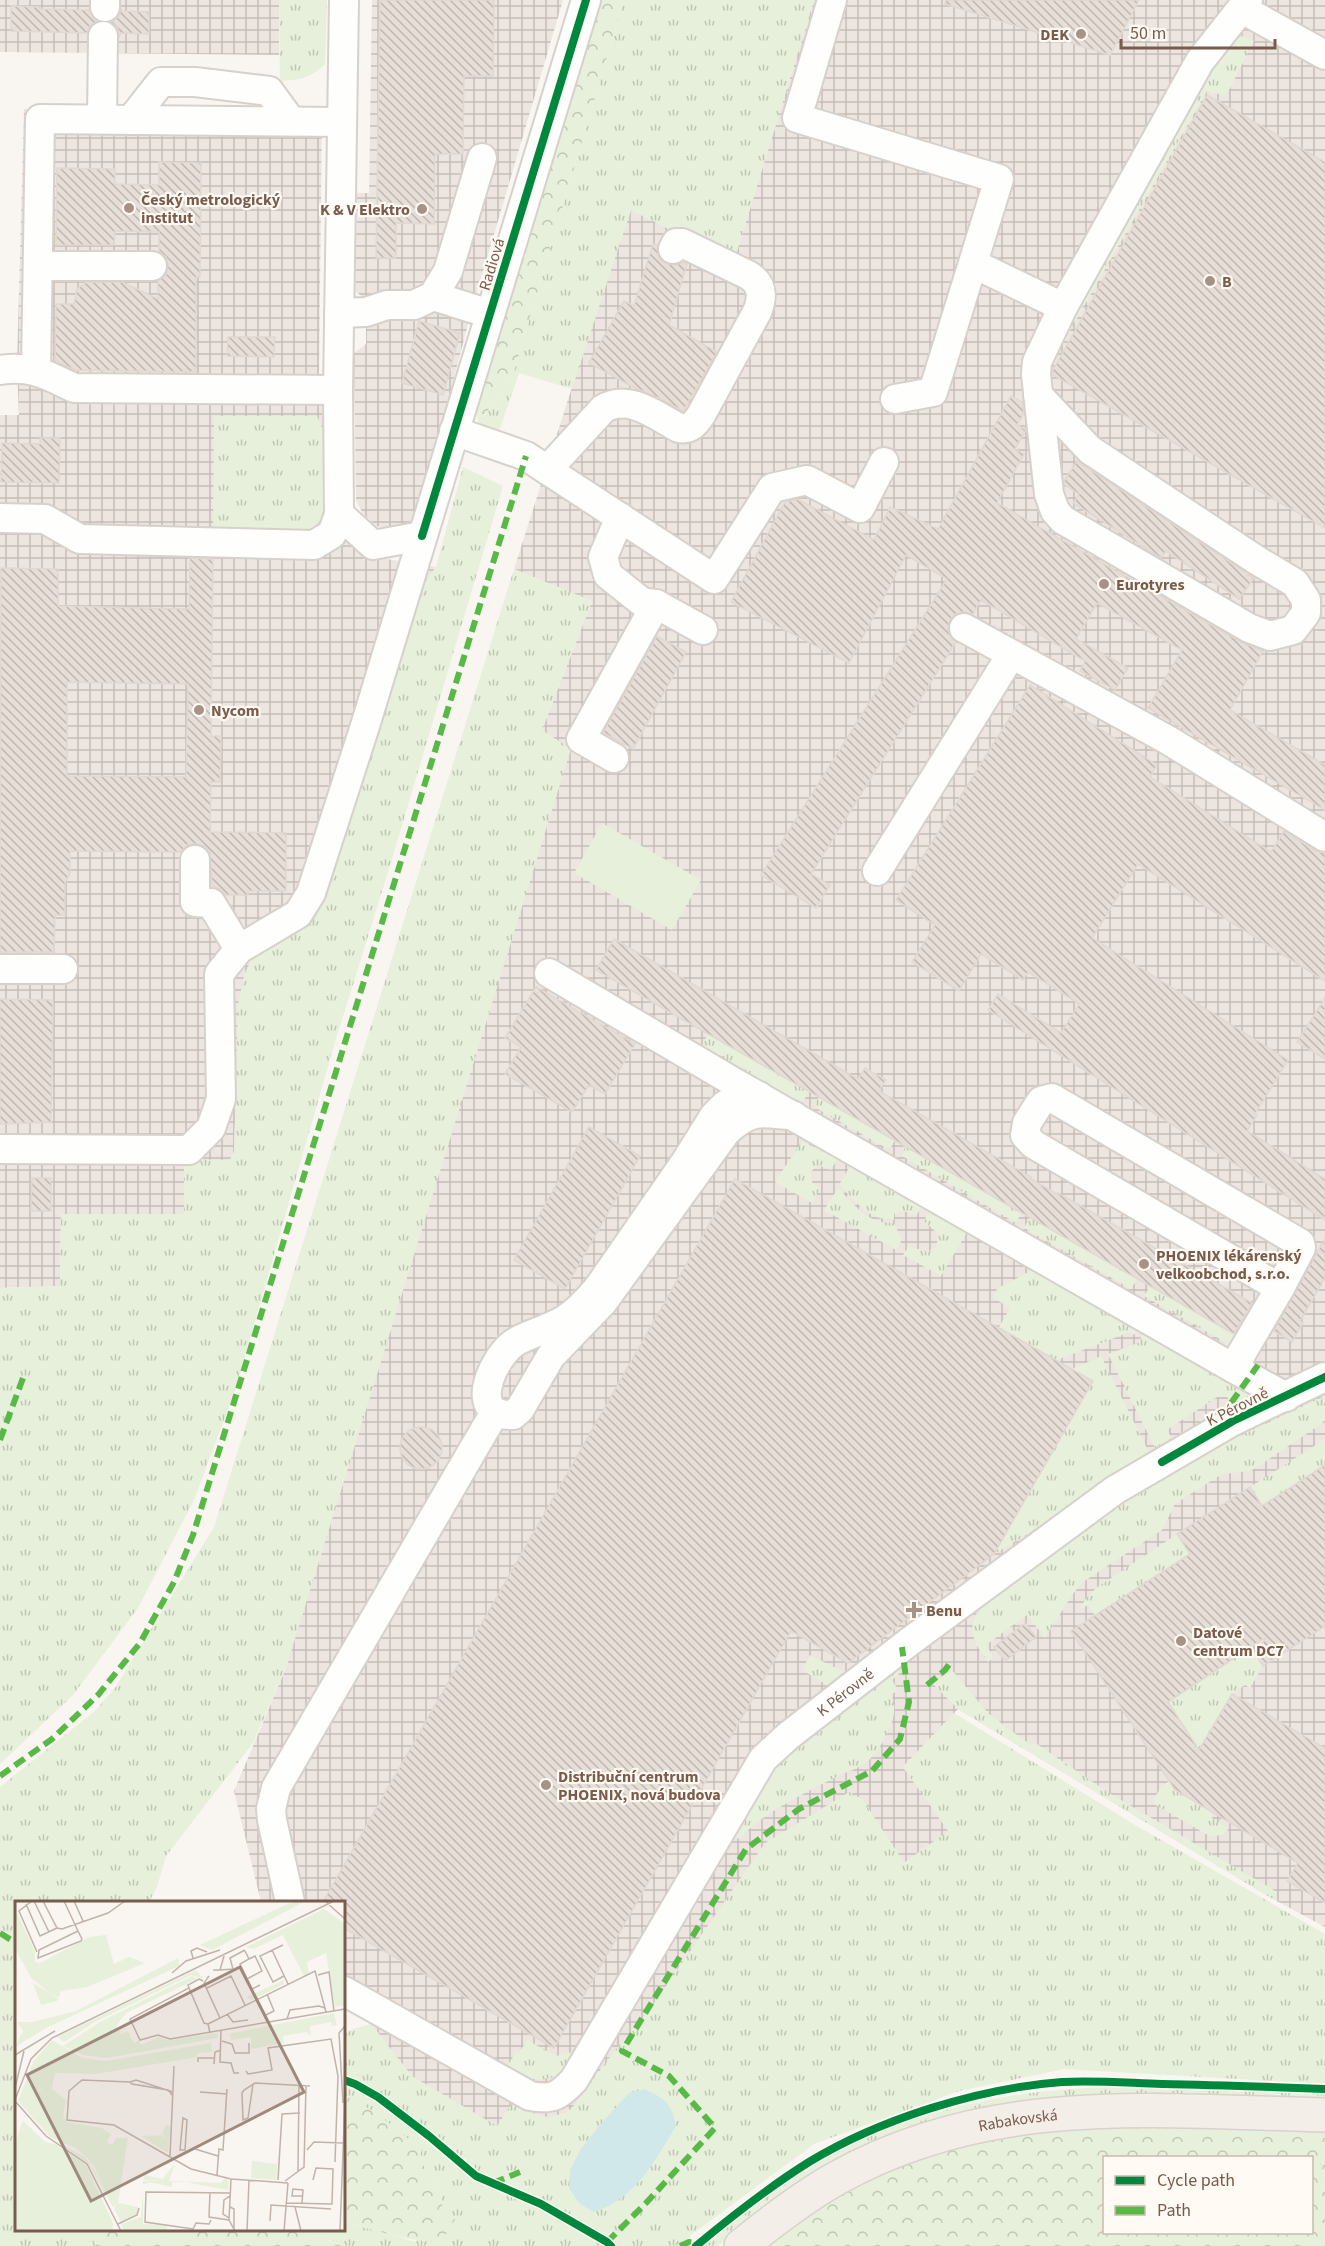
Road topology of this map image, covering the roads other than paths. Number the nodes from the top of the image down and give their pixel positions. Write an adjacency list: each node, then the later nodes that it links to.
1 (344, 0): 10 (street)
2 (586, 0): 19 (street, Radiová)
3 (832, 0): 13 (street)
4 (1245, 5): 6 (street); 17 (street)
5 (103, 36): 7 (street)
6 (1325, 55)
7 (102, 119): 8 (street); 14 (street)
8 (131, 120): 9 (street); 9 (street)
9 (291, 121): 10 (street)
10 (342, 122): 18 (street)
11 (482, 158): 16 (street)
12 (673, 249): 27 (street)
13 (974, 264): 17 (street); 24 (street)
14 (38, 266): 15 (street); 21 (street)
15 (152, 266)
16 (434, 296): 18 (street); 19 (street)
17 (1062, 307): 23 (street)
18 (339, 313): 22 (street)
19 (490, 314): 25 (street, Radiová)
20 (0, 370): 21 (street)
21 (36, 370): 22 (street)
22 (338, 390): 28 (street)
23 (1038, 395): 23 (street)
24 (896, 399)
25 (454, 431): 27 (street); 31 (street, Radiová)
26 (884, 462): 29 (street)
27 (547, 470): 29 (street)
28 (339, 514): 30 (street); 31 (street)
29 (620, 517): 32 (street)
30 (0, 518)
31 (422, 536): 40 (street, Radiová)
32 (656, 604): 34 (street); 36 (street)
33 (964, 628): 35 (street)
34 (703, 630)
35 (1011, 655): 37 (street); 39 (street)
36 (614, 758)
37 (1325, 837)
38 (195, 860): 40 (street)
39 (878, 872)
40 (239, 949): 46 (street)
41 (0, 969): 42 (street)
42 (63, 969)
43 (549, 973): 44 (street)
44 (759, 1096): 45 (street); 51 (street)
45 (794, 1116): 48 (street); 51 (street)
46 (0, 1149)
47 (1280, 1288): 47 (street); 48 (street)
48 (1233, 1368): 50 (street)
49 (1325, 1377): 50 (street, K Pérovně)
50 (1286, 1397): 53 (street, K Pérovně)
51 (495, 1412): 52 (street)
52 (290, 1901)
53 (345, 1992)
54 (1325, 2115): 55 (main road, Rabakovská)
55 (741, 2246)

